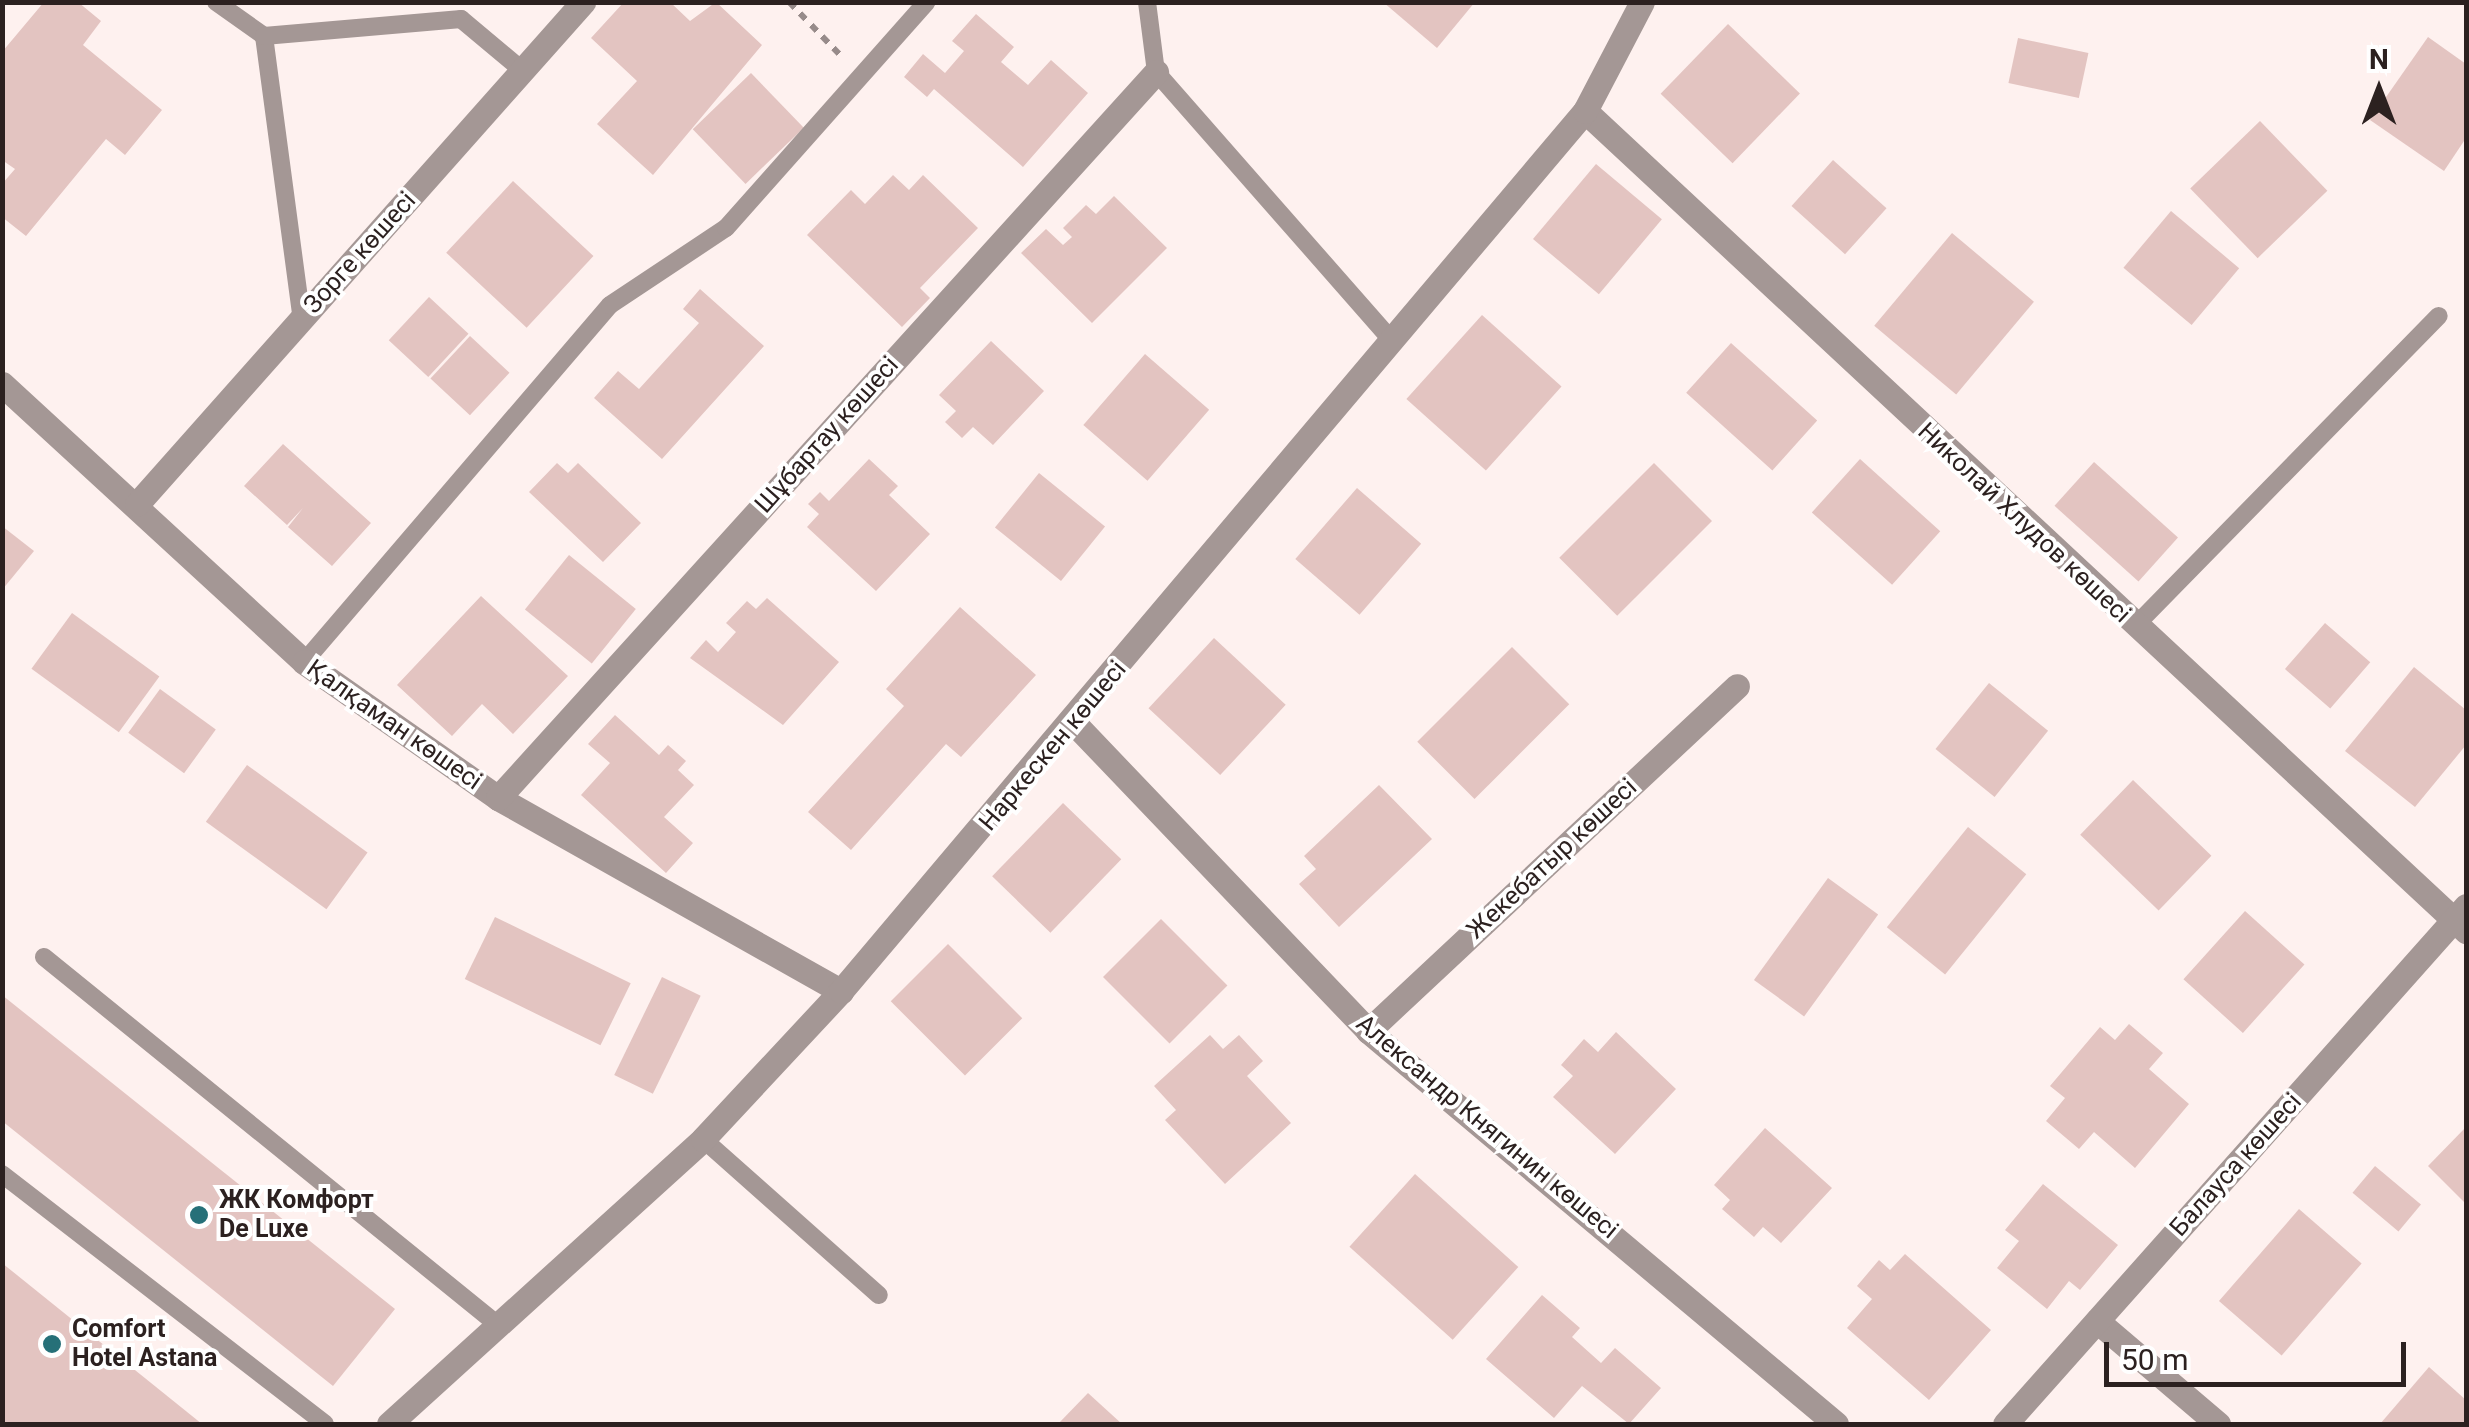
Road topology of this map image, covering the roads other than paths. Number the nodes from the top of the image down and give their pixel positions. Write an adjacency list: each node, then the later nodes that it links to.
1 (216, 2): 8 (lane)
2 (374, 2): 7 (lane)
3 (583, 2): 9 (street, Зорге көшесі)
4 (927, 2): 18 (lane)
5 (1146, 2): 10 (lane)
6 (1642, 2): 11 (street, Наркескен көшесі)
7 (358, 23): 8 (lane); 9 (lane)
8 (264, 36): 13 (lane)
9 (522, 70): 13 (street, Зорге көшесі)
10 (1156, 72): 14 (lane); 21 (street, Шұбартау көшесі)
11 (1585, 111): 14 (street, Наркескен көшесі); 17 (street, Николай Хлудов көшесі)
12 (2439, 316): 17 (lane)
13 (302, 319): 16 (street, Зорге көшесі)
14 (1390, 338): 20 (street, Наркескен көшесі)
15 (2, 384): 16 (street, Қалқаман көшесі)
16 (137, 504): 18 (street, Қалқаман көшесі)
17 (2135, 626): 22 (street, Николай Хлудов көшесі)
18 (304, 662): 21 (street, Қалқаман көшесі)
19 (1737, 686): 25 (street, Жекебатыр көшесі)
20 (1074, 723): 24 (street, Наркескен көшесі); 25 (street, Александр Княгинин көшесі)
21 (498, 798): 24 (street, Қалқаман көшесі)
22 (2462, 919): 29 (street, Балауса көшесі)
23 (44, 957): 30 (lane)
24 (841, 991): 26 (street, Наркескен көшесі)
25 (1368, 1031): 33 (street, Александр Княгинин көшесі)
26 (704, 1139): 28 (lane); 30 (street, Наркескен көшесі)
27 (2, 1174): 31 (lane)
28 (879, 1296)
29 (2097, 1321): 34 (street, Балауса көшесі); 35 (street)
30 (498, 1325): 32 (street, Наркескен көшесі)
31 (325, 1424)
32 (389, 1424)
33 (1836, 1424)
34 (2005, 1424)
35 (2218, 1424)

